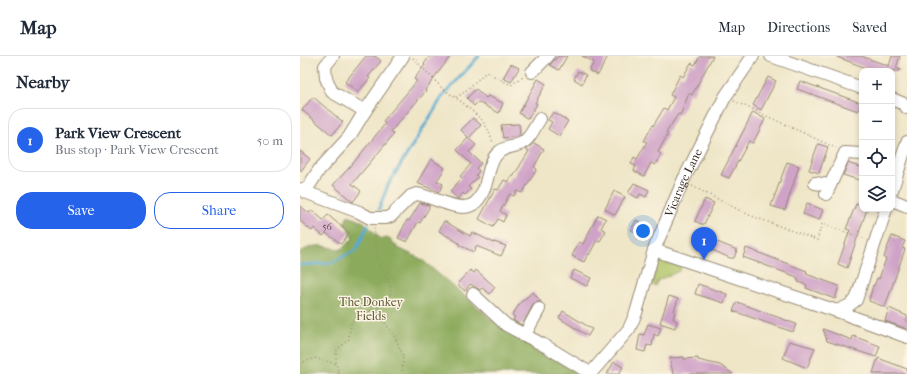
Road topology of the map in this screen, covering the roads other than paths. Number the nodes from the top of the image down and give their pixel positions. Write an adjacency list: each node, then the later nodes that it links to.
1 (333, 56): 10 (street)
2 (403, 56): 10 (street)
3 (548, 56): 6 (street)
4 (753, 56): 21 (street, Vicarage Lane)
5 (771, 56): 7 (street)
6 (532, 72)
7 (859, 87)
8 (895, 100): 9 (street)
9 (907, 108)
10 (365, 111): 17 (street)
11 (540, 119): 17 (street)
12 (907, 142): 14 (street)
13 (859, 154): 16 (street)
14 (897, 157): 15 (street)
15 (894, 176)
16 (815, 182)
17 (302, 190)
18 (895, 201): 19 (street)
19 (907, 206)
20 (885, 212): 24 (street)
21 (654, 250): 24 (street); 27 (street, Vicarage Lane)
22 (473, 294): 25 (street)
23 (539, 309): 25 (street)
24 (837, 311): 26 (street)
25 (524, 336): 27 (street)
26 (907, 338)
27 (590, 374)

